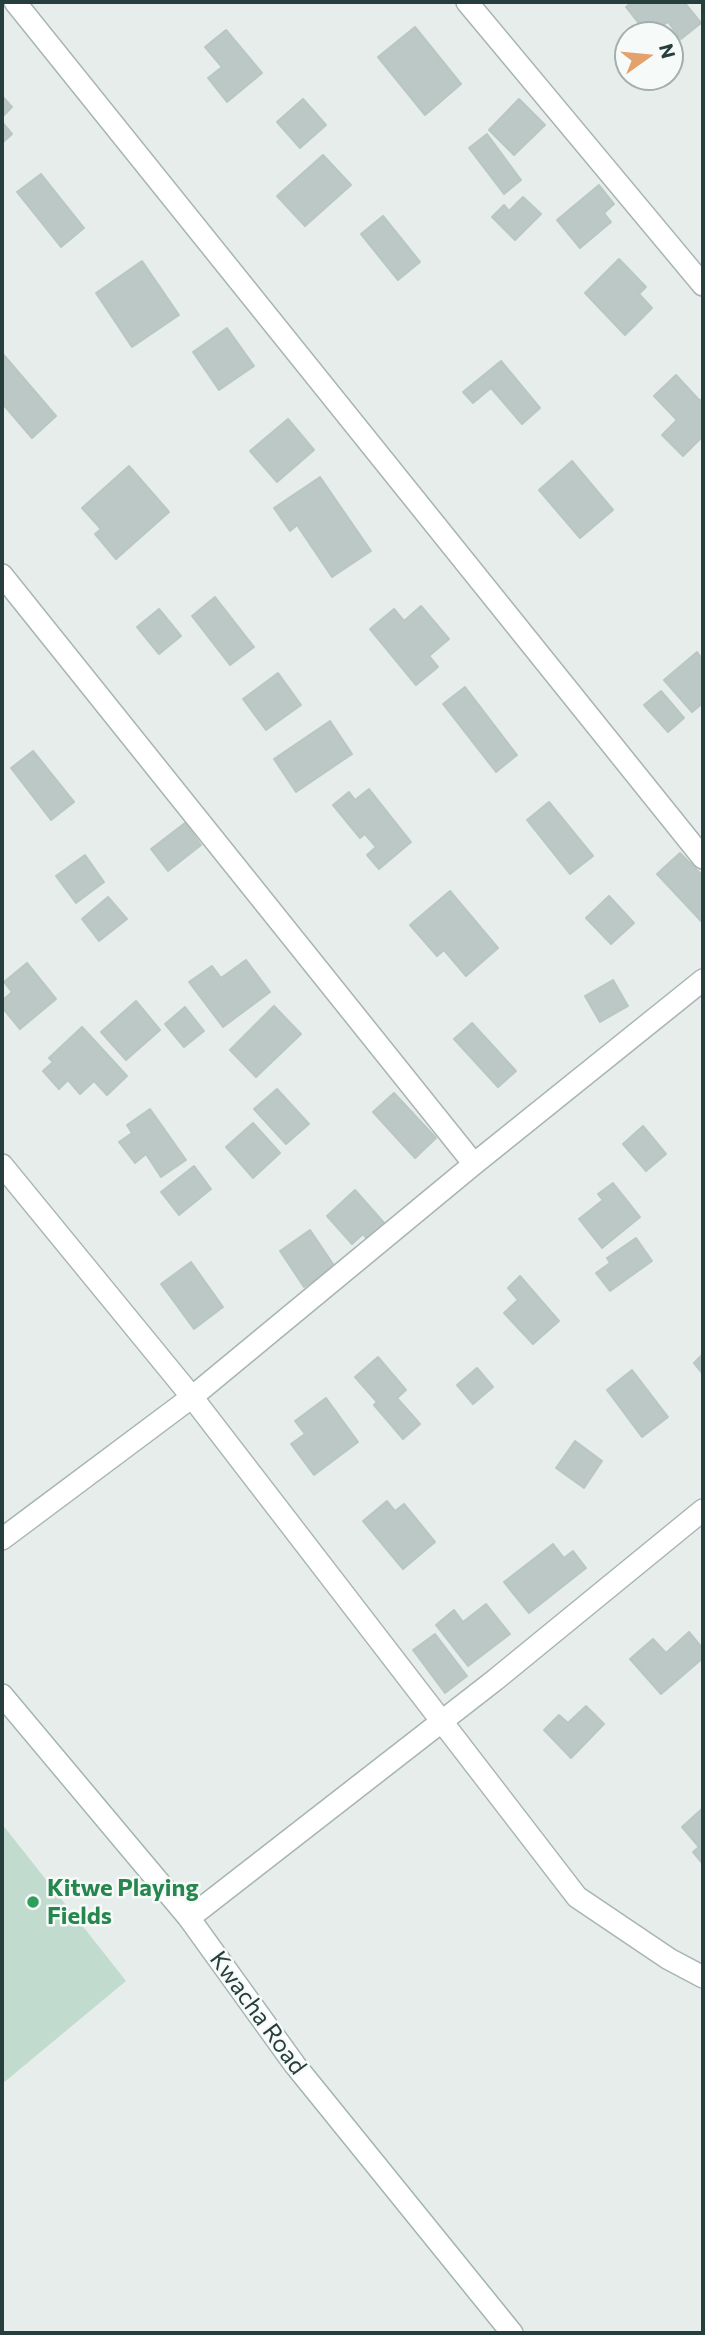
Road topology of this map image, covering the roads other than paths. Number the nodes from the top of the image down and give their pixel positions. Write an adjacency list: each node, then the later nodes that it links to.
1 (15, 2): 5 (street)
2 (467, 2): 3 (street)
3 (703, 285)
4 (2, 575): 7 (street)
5 (703, 858)
6 (703, 980): 7 (street)
7 (474, 1164): 9 (street)
8 (2, 1165): 9 (street)
9 (192, 1397): 11 (street); 13 (street)
10 (703, 1510): 13 (street)
11 (2, 1539)
12 (2, 1695): 14 (street, Kwacha Road)
13 (441, 1722): 14 (street); 15 (street)
14 (189, 1918): 16 (street, Kwacha Road)
15 (703, 1977)
16 (512, 2333)

